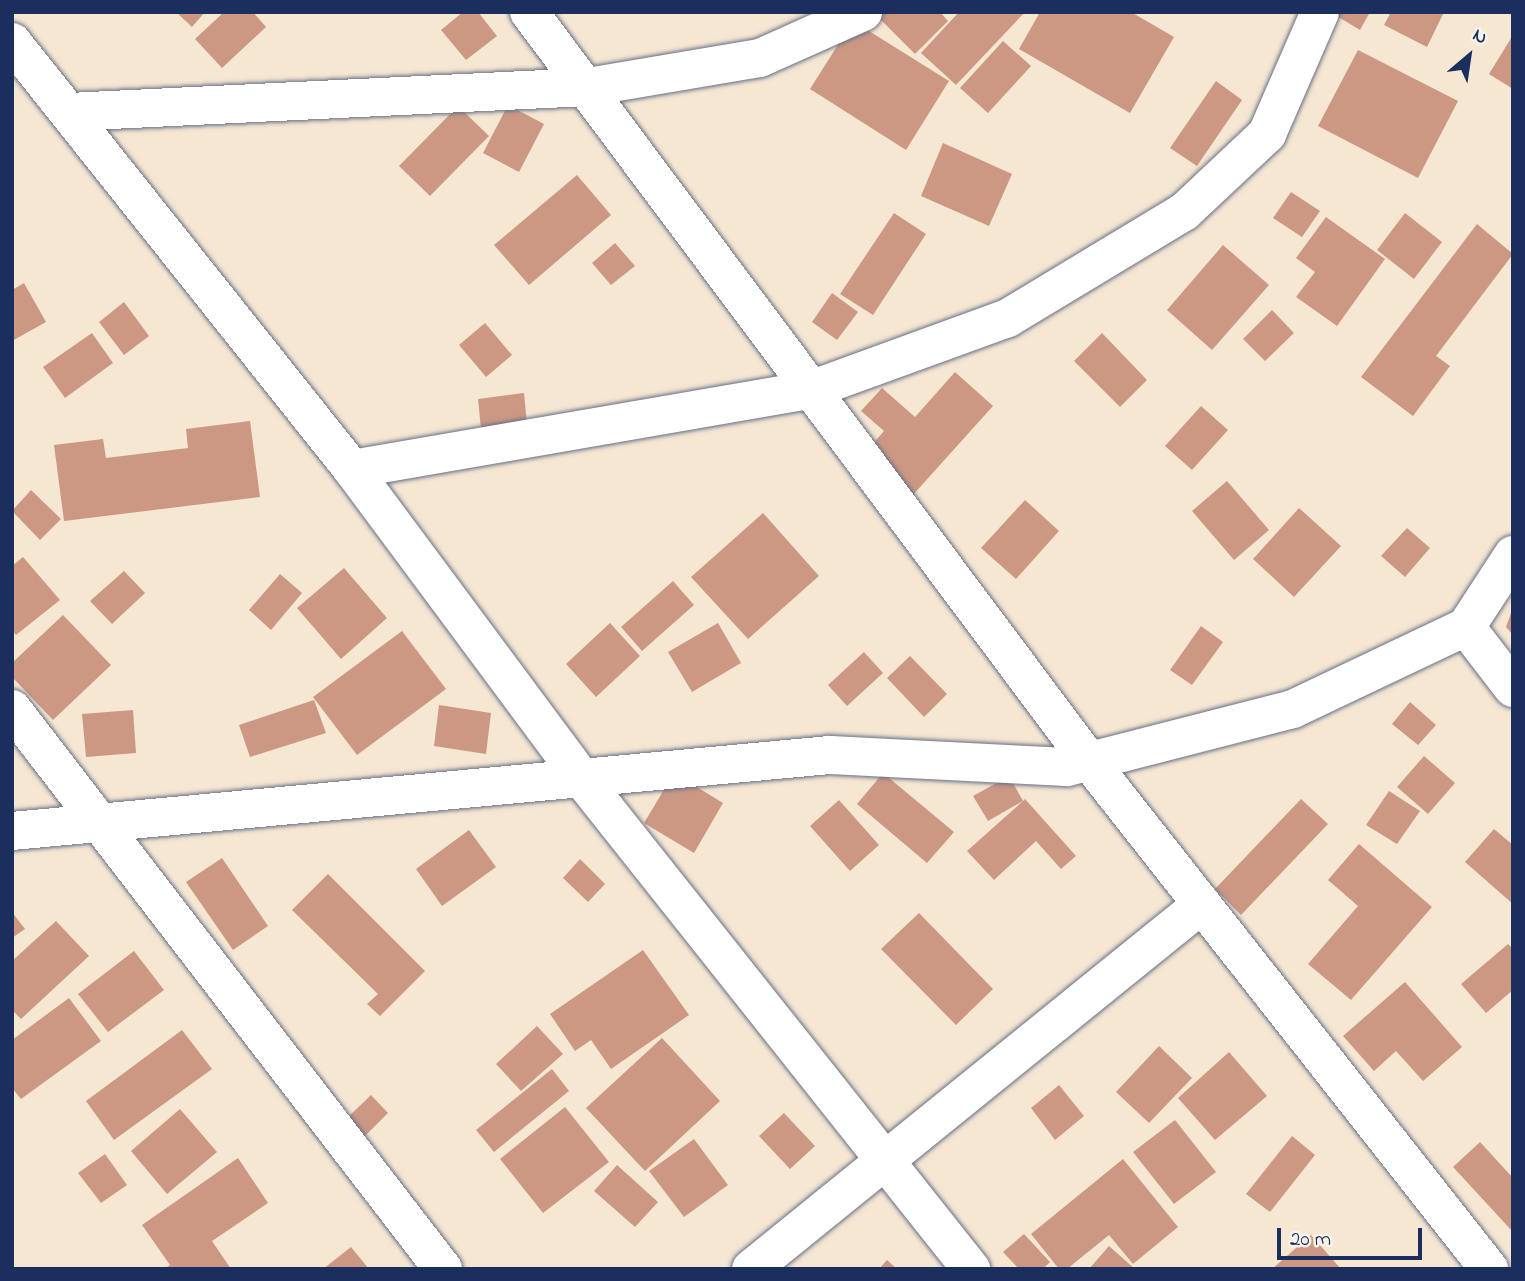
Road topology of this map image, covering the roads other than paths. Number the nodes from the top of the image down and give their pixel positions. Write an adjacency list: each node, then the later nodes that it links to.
1 (529, 12): 5 (street)
2 (863, 12): 5 (street)
3 (1320, 12): 7 (street)
4 (12, 43): 6 (street)
5 (588, 87): 6 (street); 7 (street)
6 (69, 112): 8 (street)
7 (810, 390): 8 (street); 13 (street)
8 (352, 469): 14 (street)
9 (1513, 555): 10 (street)
10 (1466, 627): 11 (street); 13 (street)
11 (1513, 688)
12 (12, 709): 15 (street)
13 (1090, 761): 14 (street); 17 (street)
14 (582, 779): 15 (street); 18 (street)
15 (102, 824): 16 (street); 19 (street)
16 (12, 831)
17 (1202, 904): 18 (street); 22 (street)
18 (885, 1161): 20 (street); 21 (street)
19 (443, 1269)
20 (751, 1269)
21 (971, 1269)
22 (1489, 1269)

